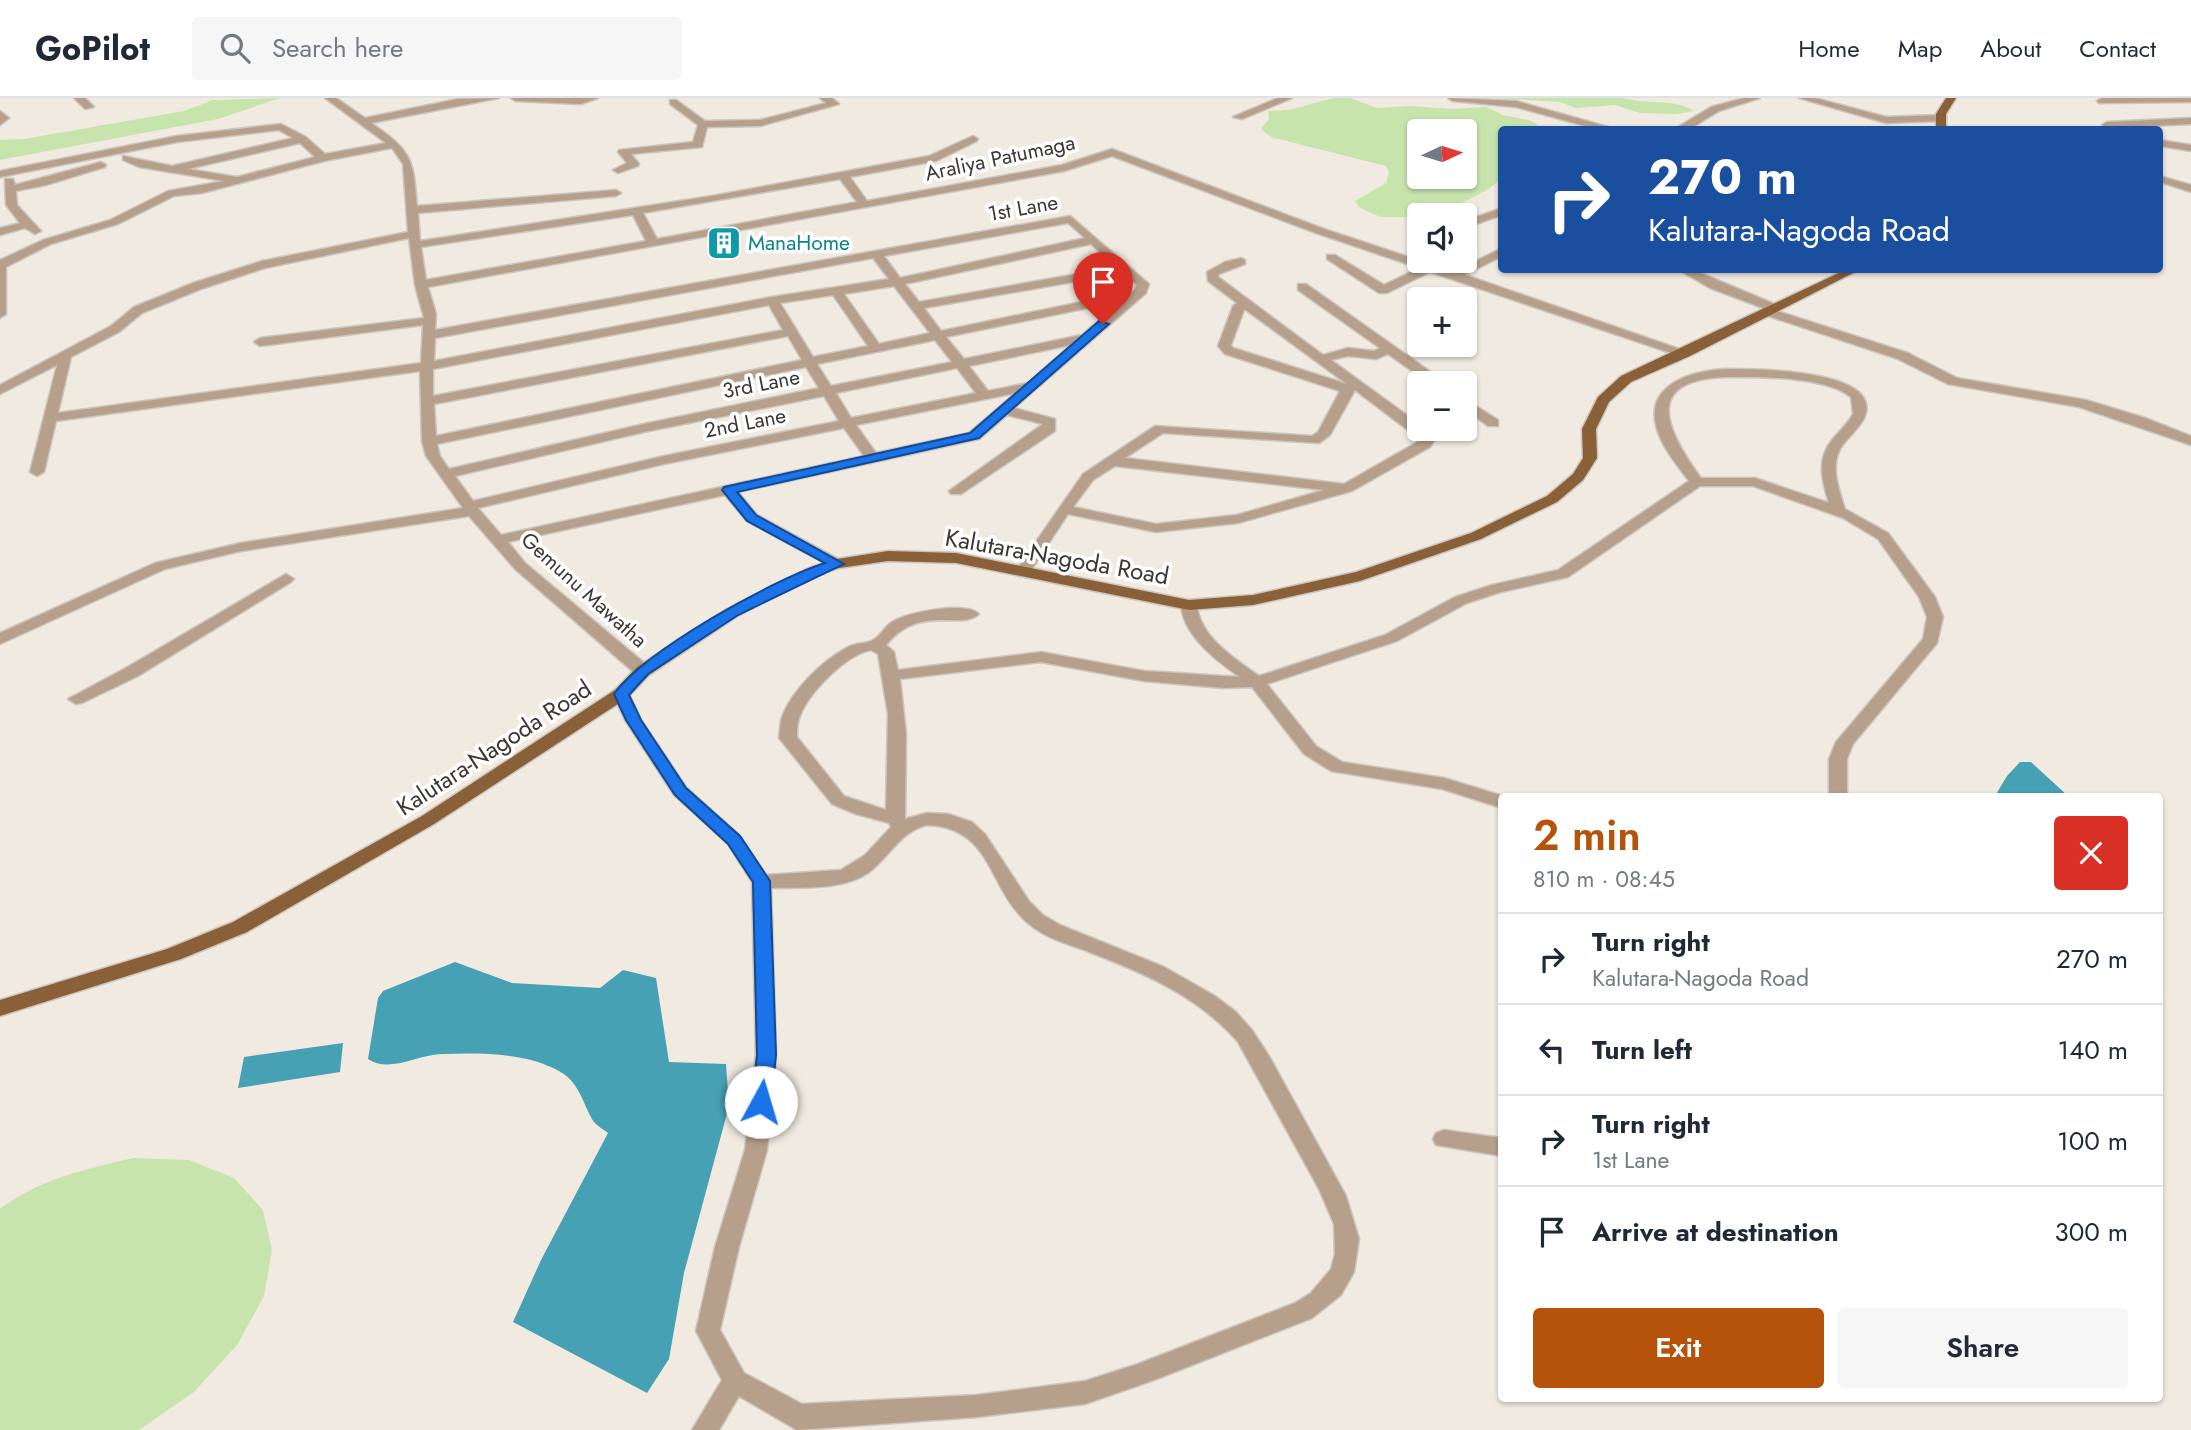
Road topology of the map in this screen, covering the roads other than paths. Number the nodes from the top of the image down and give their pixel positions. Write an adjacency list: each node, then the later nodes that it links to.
1 (79, 98): 15 (street)
2 (330, 98): 19 (street, Gemunu Mawatha)
3 (494, 98): 19 (street)
4 (516, 98): 5 (street)
5 (593, 98)
6 (825, 98): 23 (street)
7 (1287, 98): 17 (street)
8 (1453, 98): 25 (street)
9 (1755, 98): 26 (street)
10 (1804, 98): 24 (street)
11 (1951, 98): 18 (main road)
12 (2101, 99): 13 (street); 22 (street)
13 (2191, 99)
14 (673, 102): 23 (street)
15 (89, 107)
16 (0, 114): 21 (street)
17 (1238, 117)
18 (1941, 118): 24 (street); 27 (main road)
19 (364, 121): 32 (street, Gemunu Mawatha)
20 (2191, 121): 22 (street)
21 (0, 122)
22 (2129, 122): 28 (street)
23 (703, 124): 37 (street)
24 (1908, 125)
25 (1599, 126)
26 (1687, 126)
27 (1941, 126)
28 (2108, 126)
29 (302, 139): 34 (street); 35 (street); 36 (street)
30 (973, 139): 39 (street)
31 (2163, 143): 33 (street)
32 (395, 144): 35 (street); 46 (street, Gemunu Mawatha)
33 (2191, 148)
34 (124, 154): 36 (street); 38 (street); 42 (street)
35 (323, 158): 40 (street)
36 (173, 169): 40 (street)
37 (618, 170)
38 (4, 173): 42 (street)
39 (843, 175): 45 (street); 47 (street)
40 (241, 180): 54 (street)
41 (2163, 180): 43 (street)
42 (10, 189): 50 (street)
43 (2191, 189)
44 (616, 193): 46 (street)
45 (865, 205): 55 (street, Araliya Patumaga); 59 (street, Araliya Patumaga)
46 (412, 210): 52 (street, Gemunu Mawatha)
47 (636, 211): 52 (street); 55 (street)
48 (1498, 213): 49 (street)
49 (1477, 220)
50 (27, 224): 51 (street); 54 (street)
51 (0, 232)
52 (415, 240): 69 (street, Gemunu Mawatha); 87 (street)
53 (1093, 240): 57 (street, 1st Lane); 62 (street, 1st Lane); 68 (street)
54 (47, 242): 61 (street)
55 (653, 243): 69 (street, Araliya Patumaga)
56 (1498, 253): 67 (street)
57 (876, 254): 68 (street); 79 (street, 1st Lane)
58 (1331, 257): 63 (street)
59 (1405, 260)
60 (1241, 262): 74 (street)
61 (0, 265): 78 (street)
62 (1126, 269): 72 (street, 1st Lane); 75 (street)
63 (1419, 273)
64 (1445, 273): 67 (street, Araliya Patumaga)
65 (1692, 273): 77 (street)
66 (1847, 273): 77 (main road, Kalutara-Nagoda Road)
67 (1455, 276): 86 (street, Araliya Patumaga)
68 (896, 282): 71 (street); 75 (street)
69 (421, 285): 79 (street, Gemunu Mawatha)
70 (1302, 287): 85 (street)
71 (837, 292): 73 (street); 84 (street)
72 (1137, 294): 81 (street); 82 (street)
73 (772, 301): 80 (street); 91 (street)
74 (1247, 305): 88 (street); 94 (street)
75 (914, 306): 81 (street)
76 (15, 308): 78 (street)
77 (1770, 309): 86 (main road, Kalutara-Nagoda Road); 105 (street)
78 (0, 314)
79 (429, 328): 83 (street, 1st Lane); 91 (street, Gemunu Mawatha)
80 (790, 332): 89 (street); 98 (street)
81 (937, 334): 84 (street); 90 (street)
82 (1087, 339): 90 (street, 3rd Lane); 93 (street)
83 (260, 342)
84 (876, 348): 89 (street)
85 (1389, 349): 88 (street); 92 (street)
86 (1685, 353): 121 (main road, Kalutara-Nagoda Road)
87 (65, 357): 95 (street); 101 (street)
88 (1321, 359): 94 (street)
89 (810, 362): 96 (street); 104 (street)
90 (960, 363): 96 (street, 3rd Lane); 97 (street)
91 (427, 366): 98 (street, Gemunu Mawatha); 101 (street)
92 (1420, 371)
93 (1030, 386): 97 (street, 2nd Lane); 99 (street)
94 (1352, 386): 107 (street); 111 (street)
95 (0, 390)
96 (828, 392): 103 (street); 109 (street, 3rd Lane)
97 (985, 396): 103 (street, 2nd Lane)
98 (427, 401): 104 (street, Gemunu Mawatha)
99 (1005, 410): 106 (street); 113 (street)
100 (1477, 412): 102 (street)
101 (48, 418): 108 (street)
102 (1493, 423)
103 (848, 424): 106 (street); 114 (street, 2nd Lane)
104 (429, 441): 109 (street, Gemunu Mawatha)
105 (2191, 441)
106 (873, 458): 112 (street)
107 (1112, 461): 111 (street); 115 (street)
108 (37, 472)
109 (444, 474): 114 (street, Gemunu Mawatha)
110 (1697, 482): 116 (street); 116 (street); 127 (street)
111 (1347, 488): 115 (street)
112 (729, 490): 117 (street); 118 (street)
113 (956, 491)
114 (471, 508): 117 (street, Gemunu Mawatha); 123 (street, 2nd Lane)
115 (1064, 509): 119 (street)
116 (1838, 511): 130 (street)
117 (497, 540): 125 (street, Gemunu Mawatha)
118 (837, 564): 119 (main road, Kalutara-Nagoda Road); 125 (main road, Kalutara-Nagoda Road)
119 (1023, 572): 121 (main road, Kalutara-Nagoda Road)
120 (286, 579): 129 (street)
121 (1189, 605): 127 (street)
122 (971, 614): 124 (street)
123 (0, 639)
124 (877, 646): 126 (street); 132 (street)
125 (643, 671): 128 (main road, Kalutara-Nagoda Road)
126 (893, 675): 127 (street); 132 (street)
127 (1256, 682): 131 (street)
128 (621, 694): 133 (street); 134 (main road, Kalutara-Nagoda Road)
129 (76, 699)
130 (1838, 793)
131 (1498, 801)
132 (898, 822): 133 (street); 138 (street)
133 (761, 881): 137 (street)
134 (0, 1008)
135 (1444, 1139): 136 (street)
136 (1498, 1146)
137 (735, 1381): 138 (street); 139 (street)
138 (807, 1423)
139 (705, 1430)

